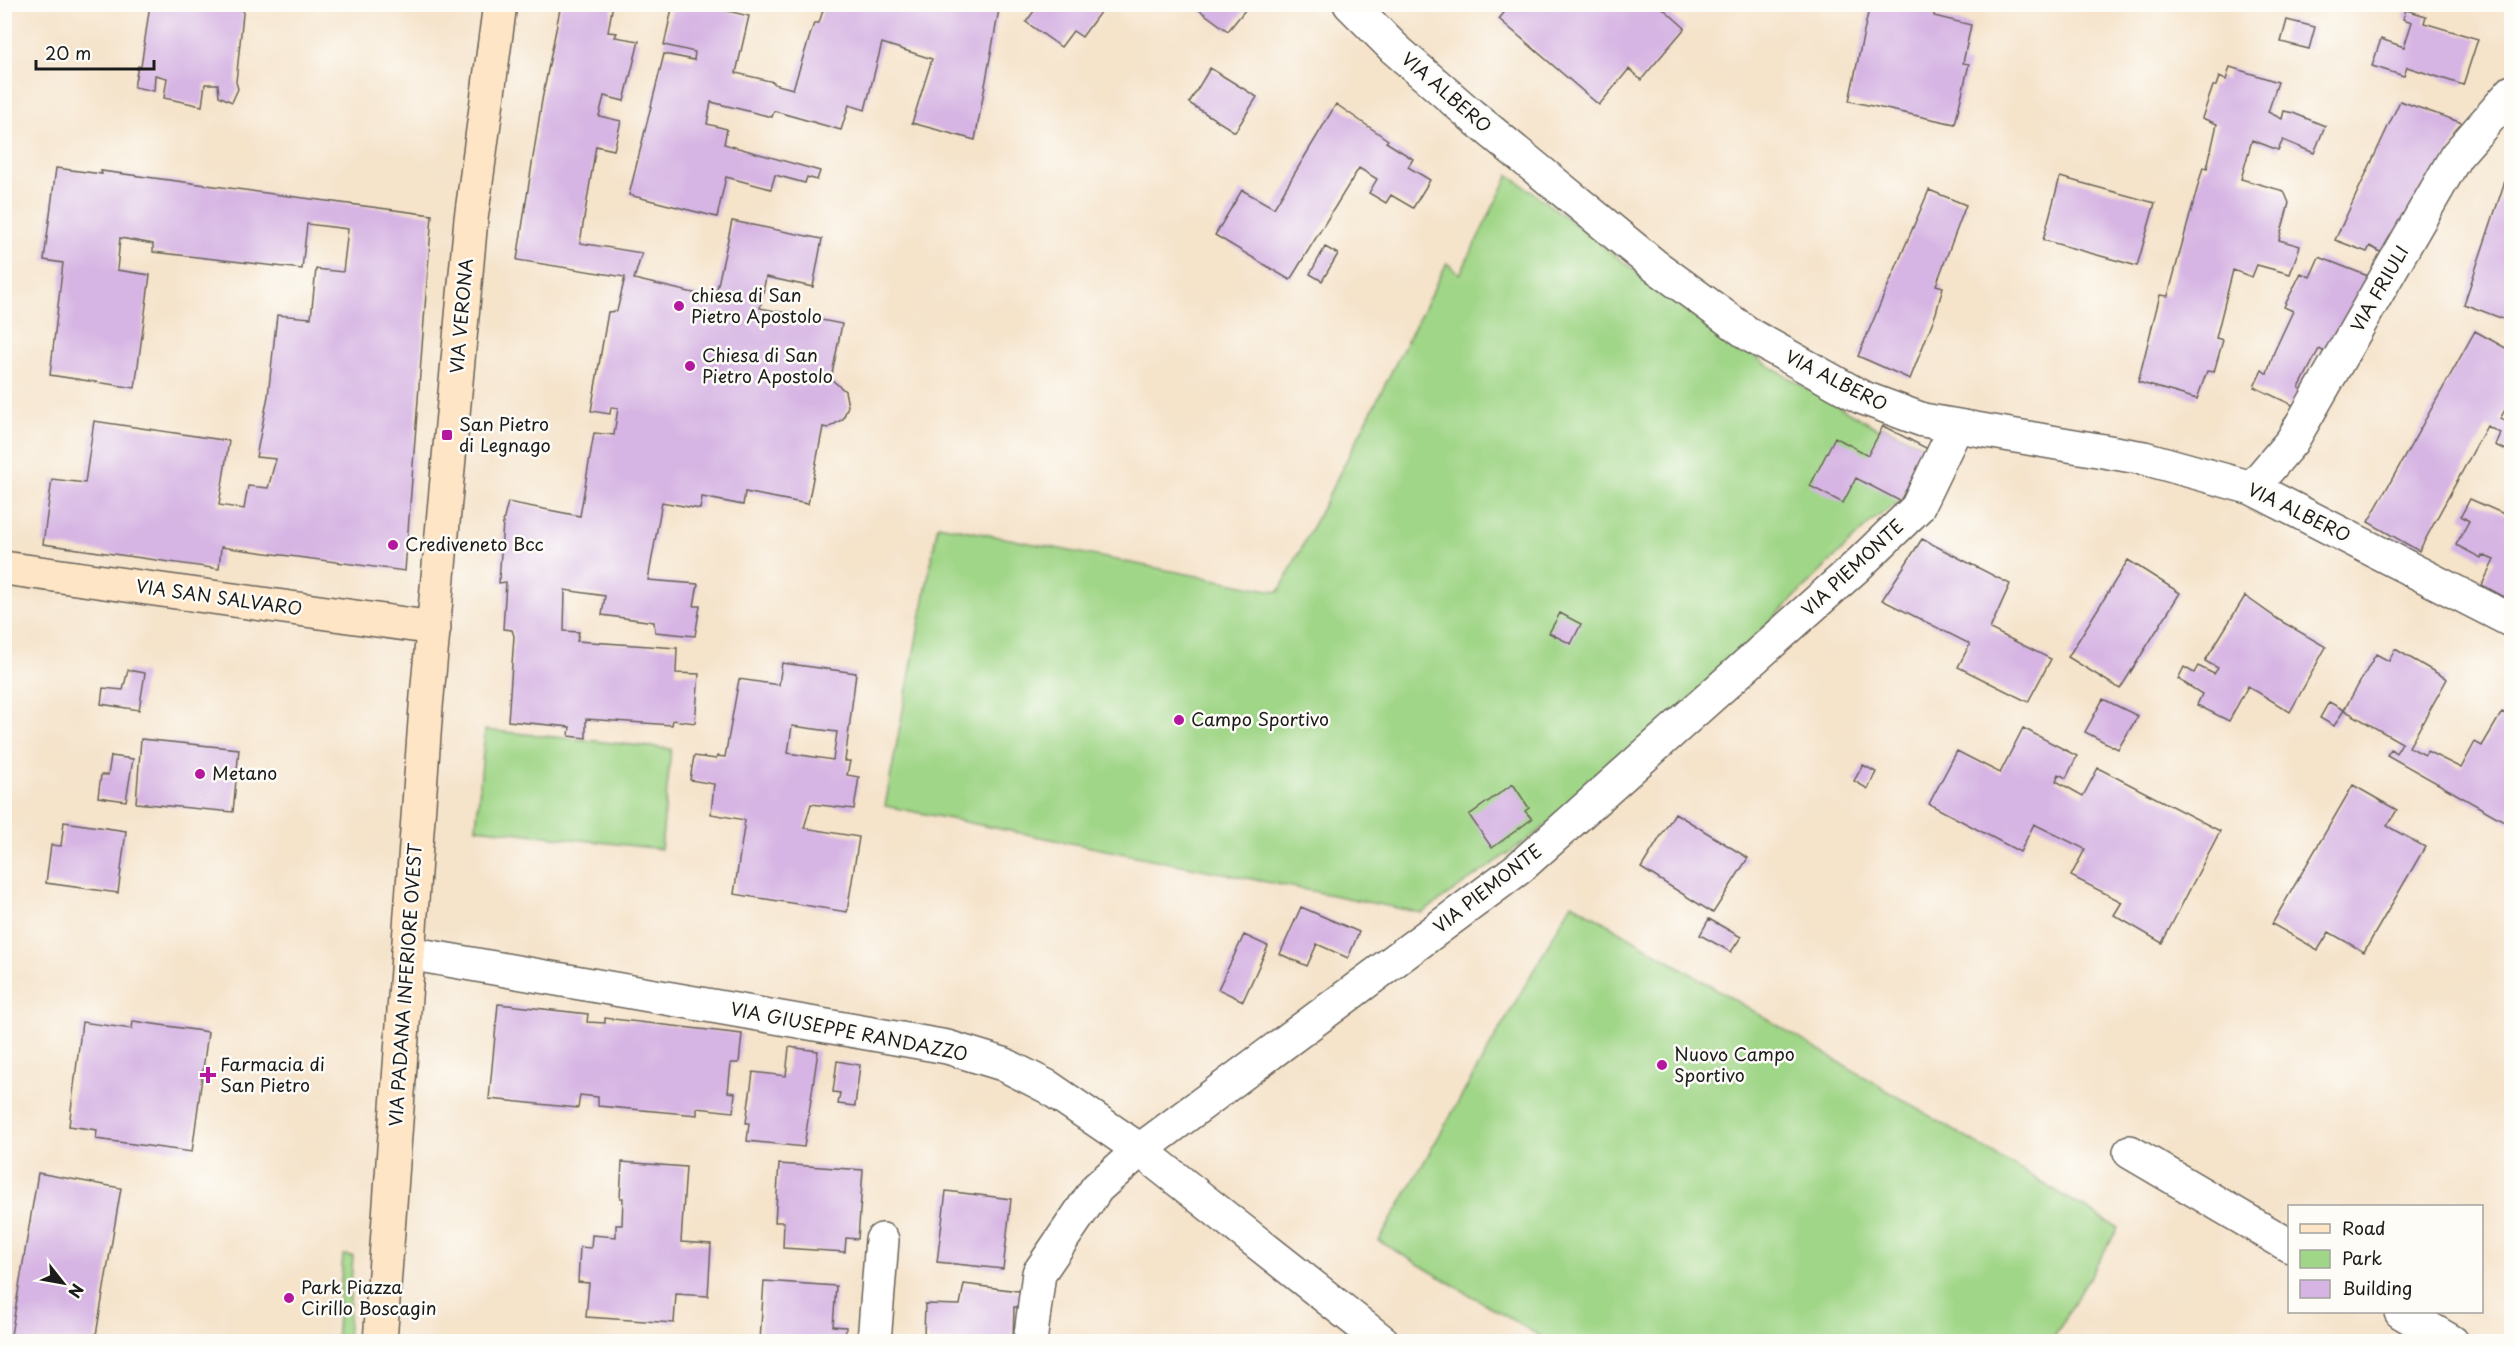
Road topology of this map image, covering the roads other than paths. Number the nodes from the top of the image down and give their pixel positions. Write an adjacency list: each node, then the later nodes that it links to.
1 (500, 4): 8 (street, VIA VERONA)
2 (1350, 4): 4 (street, VIA ALBERO)
3 (2511, 92): 5 (street, VIA FRIULI)
4 (1956, 427): 5 (street, VIA ALBERO); 10 (street, VIA PIEMONTE)
5 (2252, 488): 7 (street, VIA ALBERO)
6 (4, 568): 8 (street, VIA SAN SALVARO)
7 (2511, 621)
8 (434, 628): 9 (street, VIA PADANA INFERIORE OVEST)
9 (408, 953): 10 (street, VIA GIUSEPPE RANDAZZO); 15 (street, VIA PADANA INFERIORE OVEST)
10 (1140, 1150): 17 (street, VIA PIEMONTE); 18 (street, VIA GIUSEPPE RANDAZZO)
11 (2130, 1152): 13 (street)
12 (882, 1240): 16 (street)
13 (2288, 1245)
14 (2404, 1313): 19 (street)
15 (380, 1341)
16 (874, 1341)
17 (1030, 1341)
18 (1383, 1341)
19 (2452, 1341)

